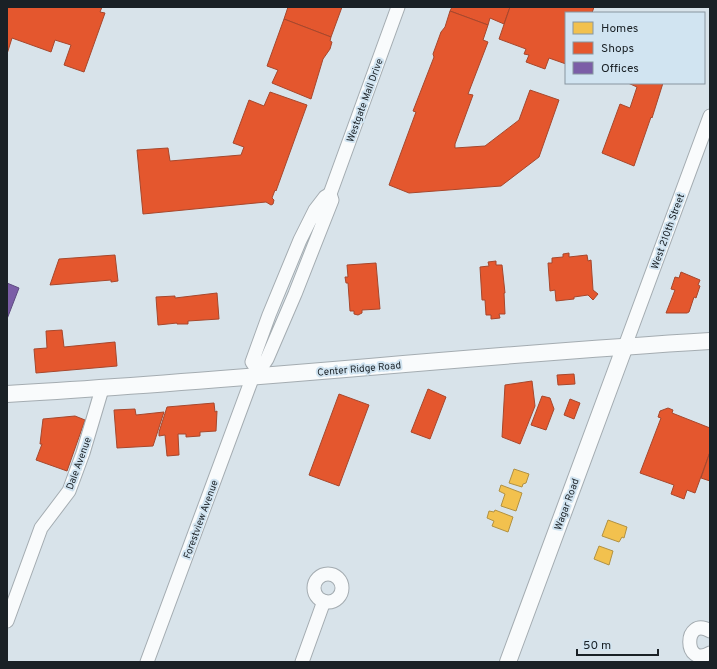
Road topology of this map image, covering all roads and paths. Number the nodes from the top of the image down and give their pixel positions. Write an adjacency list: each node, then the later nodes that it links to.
1 (398, 7): 5 (street, Westgate Mall Drive)
2 (710, 116): 4 (street, West 210th Street)
3 (710, 341): 4 (main road, Center Ridge Road)
4 (625, 346): 5 (main road, Center Ridge Road); 14 (main road, Wagar Road)
5 (254, 372): 6 (main road, Center Ridge Road); 12 (street, Forestview Avenue)
6 (102, 389): 7 (main road, Center Ridge Road); 9 (street, Dale Avenue)
7 (7, 394)
8 (324, 601): 13 (street)
9 (7, 621)
10 (710, 631): 11 (street)
11 (710, 653)
12 (147, 662)
13 (302, 662)
14 (508, 662)

